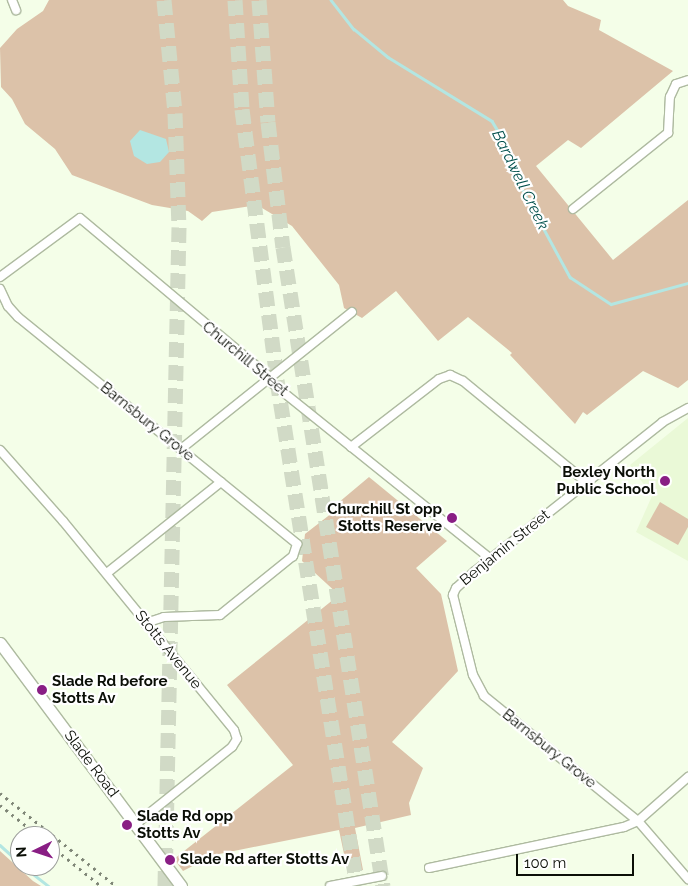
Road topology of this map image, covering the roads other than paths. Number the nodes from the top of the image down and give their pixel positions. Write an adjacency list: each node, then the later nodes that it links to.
1 (12, 0): 2 (street)
2 (16, 10)
3 (688, 80): 4 (street)
4 (573, 209)
5 (0, 277): 8 (street, Churchill Street)
6 (0, 289): 11 (street, Barnsbury Grove)
7 (352, 312): 8 (street)
8 (270, 379): 10 (street, Churchill Street); 11 (street)
9 (688, 408): 14 (street, Benjamin Street)
10 (351, 447): 14 (street); 15 (street, Churchill Street)
11 (181, 449): 13 (street, Barnsbury Grove)
12 (0, 450): 16 (street, Stotts Avenue)
13 (221, 482): 16 (street); 18 (street, Barnsbury Grove)
14 (586, 482): 15 (street, Benjamin Street)
15 (490, 559): 17 (street, Benjamin Street)
16 (107, 573): 18 (street, Stotts Avenue)
17 (453, 595): 21 (street, Barnsbury Grove)
18 (145, 623): 22 (street, Stotts Avenue)
19 (0, 642): 22 (main road, Slade Road)
20 (688, 778): 21 (street)
21 (638, 821): 23 (street); 25 (street, Barnsbury Grove)
22 (136, 824): 26 (main road, Slade Road)
23 (429, 868)
24 (382, 876): 27 (street)
25 (688, 879)
26 (181, 886)
27 (330, 886)

